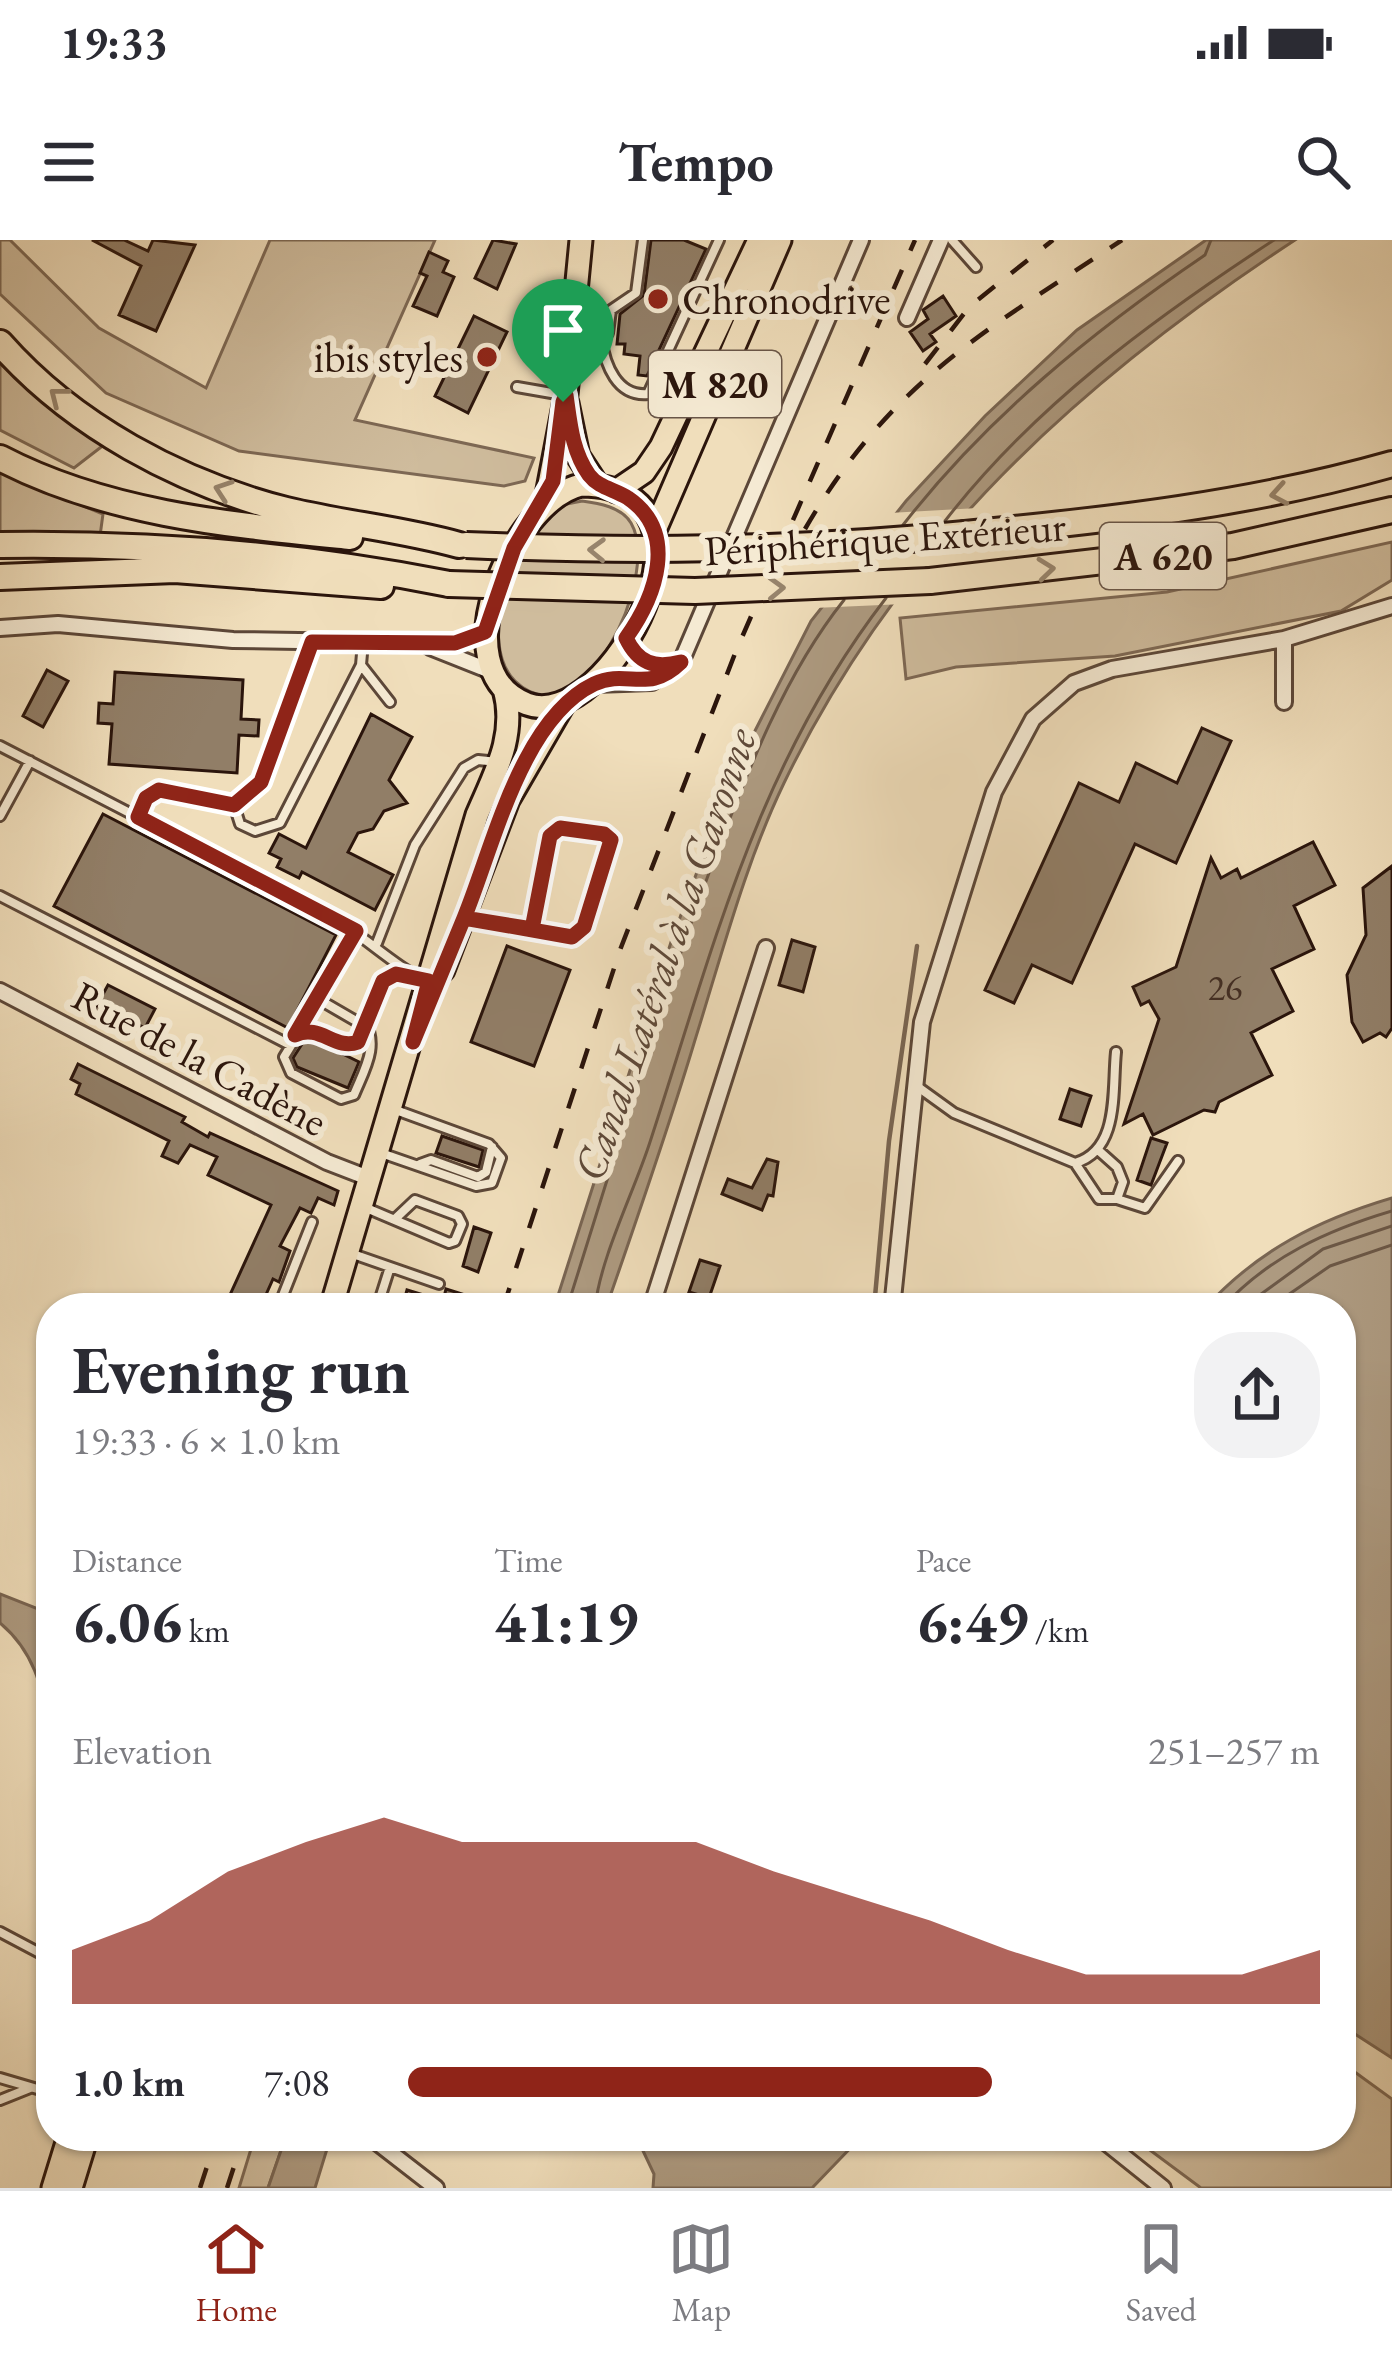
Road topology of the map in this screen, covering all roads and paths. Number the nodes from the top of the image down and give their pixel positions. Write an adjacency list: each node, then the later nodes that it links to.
1 (581, 240): 11 (main road)
2 (643, 240): 12 (lane)
3 (719, 240): 12 (lane)
4 (759, 240): 18 (main road, M 820)
5 (780, 240): 21 (main road, M 820)
6 (861, 240): 34 (street)
7 (941, 240): 10 (street)
8 (952, 240): 9 (lane)
9 (976, 267)
10 (907, 318)
11 (574, 326): 12 (lane); 15 (main road)
12 (601, 338)
13 (0, 343): 23 (highway, one-way to 13)
14 (517, 388): 15 (lane)
15 (566, 395): 18 (main road); 19 (main road)
16 (0, 458): 23 (highway)
17 (1392, 464): 23 (highway, A 620, one-way to 23, bridge)
18 (607, 488): 19 (main road); 21 (main road)
19 (546, 500): 28 (main road)
20 (1392, 510): 25 (highway, Périphérique Extérieur / A 620, one-way to 20, bridge)
21 (656, 530): 29 (main road)
22 (0, 545): 25 (highway)
23 (463, 545)
24 (0, 577): 25 (highway)
25 (449, 584)
26 (1392, 606): 30 (street)
27 (0, 628): 32 (street)
28 (485, 632): 33 (street); 36 (main road)
29 (626, 638): 34 (street); 37 (main road)
30 (1284, 639): 39 (street); 61 (street)
31 (364, 640): 32 (street); 33 (street); 35 (lane)
32 (312, 642): 44 (lane)
33 (419, 643): 36 (street)
34 (681, 662): 37 (street)
35 (361, 664): 38 (lane); 44 (lane)
36 (499, 681): 40 (main road); 43 (main road)
37 (592, 685): 40 (main road)
38 (390, 702)
39 (1284, 702)
40 (563, 705): 48 (main road)
41 (0, 746): 42 (lane)
42 (30, 761): 45 (lane); 46 (lane)
43 (500, 762): 51 (lane); 53 (main road)
44 (234, 805): 46 (lane)
45 (0, 816)
46 (138, 817): 50 (lane)
47 (0, 896): 59 (lane)
48 (464, 918): 49 (lane); 58 (main road)
49 (532, 929): 49 (lane)
50 (356, 931): 51 (lane); 55 (lane)
51 (376, 943): 53 (lane)
52 (766, 948): 78 (street)
53 (419, 978): 56 (lane); 58 (main road)
54 (0, 991): 67 (street, Rue de la Cadène)
55 (322, 995): 56 (lane); 57 (lane)
56 (364, 1018): 57 (lane); 59 (lane)
57 (295, 1035): 59 (lane)
58 (413, 1042): 62 (main road)
59 (290, 1046)
60 (1116, 1052): 63 (lane)
61 (913, 1084): 66 (lane); 79 (street)
62 (393, 1109): 64 (main road); 64 (lane)
63 (1099, 1150): 66 (lane); 68 (lane)
64 (379, 1153): 67 (main road)
65 (1178, 1162): 68 (lane)
66 (1076, 1163): 68 (lane)
67 (371, 1179): 69 (main road)
68 (1117, 1199)
69 (363, 1206): 70 (lane); 72 (main road)
70 (396, 1218): 70 (lane)
71 (312, 1222): 75 (lane)
72 (348, 1252): 73 (lane); 76 (main road)
73 (390, 1267): 74 (lane); 77 (lane)
74 (439, 1285)
75 (284, 1293)
76 (336, 1293)
77 (381, 1293)
78 (656, 1293)
79 (893, 1293)
80 (0, 1932): 81 (lane)
81 (36, 1951)
82 (0, 2078): 83 (lane)
83 (32, 2087): 84 (lane); 85 (lane)
84 (36, 2088)
85 (0, 2100)
86 (64, 2151): 90 (main road)
87 (82, 2151): 91 (main road)
88 (388, 2151): 92 (street)
89 (1117, 2151): 93 (street)
90 (53, 2188)
91 (71, 2188)
92 (436, 2188)
93 (1163, 2188)

